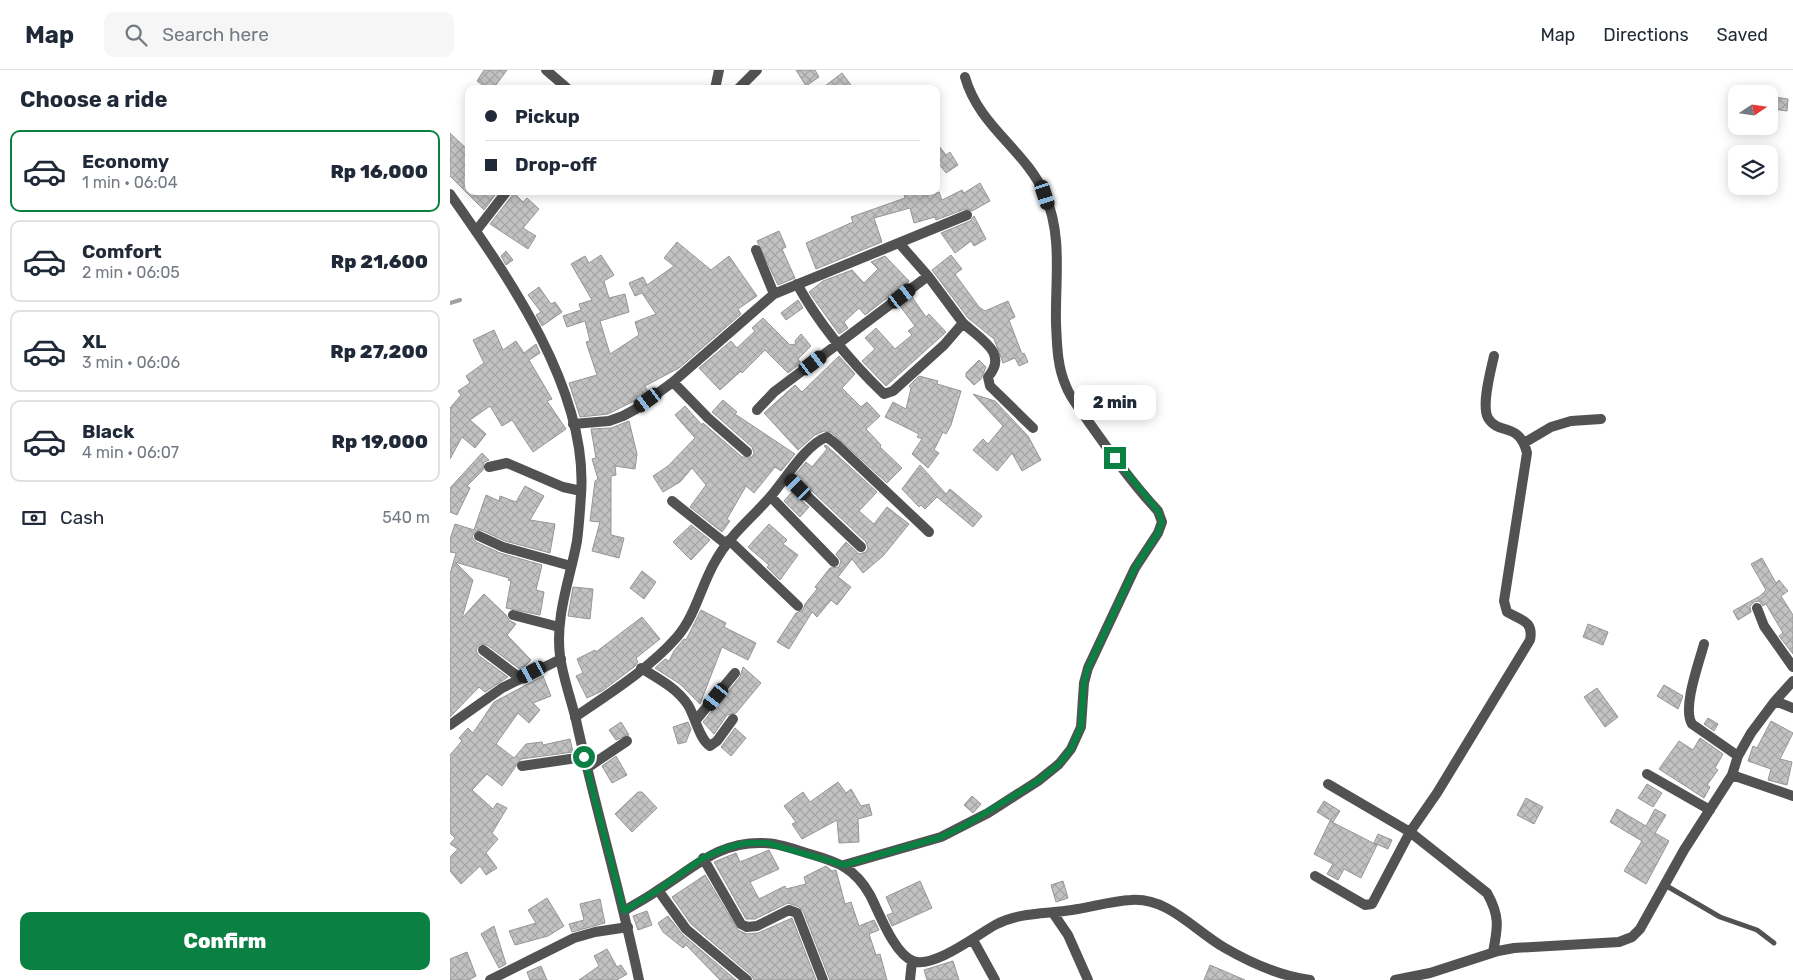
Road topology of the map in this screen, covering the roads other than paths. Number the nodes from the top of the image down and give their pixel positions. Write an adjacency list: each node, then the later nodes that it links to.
1 (546, 70): 5 (street)
2 (719, 70): 6 (street)
3 (757, 70): 7 (street)
4 (965, 78): 68 (street)
5 (563, 85)
6 (716, 85)
7 (742, 85)
8 (450, 194): 11 (street)
9 (504, 195): 11 (street)
10 (967, 216): 12 (street)
11 (476, 231): 23 (street)
12 (899, 243): 14 (street); 15 (street)
13 (756, 250): 16 (street)
14 (928, 276): 17 (street); 18 (street)
15 (797, 284): 16 (street); 18 (street)
16 (774, 294): 20 (street)
17 (963, 323): 18 (street); 24 (street)
18 (839, 344): 21 (street)
19 (1494, 356): 25 (street)
20 (673, 382): 23 (street); 26 (street)
21 (757, 410)
22 (1602, 419): 25 (street)
23 (573, 424): 29 (street)
24 (1033, 428)
25 (1524, 443): 66 (street)
26 (747, 452)
27 (489, 467): 29 (street)
28 (787, 477): 30 (street); 32 (street); 35 (street)
29 (581, 492): 37 (street)
30 (771, 496): 34 (street); 36 (street)
31 (672, 501): 34 (street)
32 (929, 532)
33 (479, 536): 37 (street)
34 (727, 542): 38 (street); 46 (street)
35 (861, 547)
36 (834, 562)
37 (571, 566): 41 (street)
38 (798, 606)
39 (1756, 608): 45 (street)
40 (514, 615): 41 (street)
41 (559, 627): 44 (street)
42 (1704, 644): 57 (street)
43 (483, 650): 48 (street)
44 (561, 659): 48 (street); 52 (street)
45 (1793, 667)
46 (641, 668): 52 (street); 53 (street)
47 (735, 673): 53 (street)
48 (520, 678): 55 (street)
49 (1793, 681): 50 (street)
50 (1775, 701): 51 (street); 57 (street)
51 (1793, 708)
52 (575, 717): 58 (street)
53 (696, 720): 54 (street)
54 (733, 720)
55 (450, 725)
56 (627, 742): 60 (street)
57 (1738, 756): 62 (street)
58 (584, 757): 59 (street); 60 (street)
59 (522, 766)
60 (587, 768): 72 (street)
61 (1647, 774): 65 (street)
62 (1732, 775): 64 (street); 65 (street)
63 (1328, 784): 66 (street)
64 (1793, 796)
65 (1710, 810): 70 (street)
66 (1410, 832): 69 (street); 77 (street)
67 (703, 858): 68 (street); 71 (street); 82 (street)
68 (844, 865): 78 (street)
69 (1315, 876)
70 (1665, 885): 76 (lane); 77 (street)
71 (658, 890): 72 (street); 81 (street)
72 (624, 911): 74 (street)
73 (1053, 913): 75 (street); 85 (street); 86 (street)
74 (628, 927): 79 (street); 80 (street)
75 (972, 940): 78 (street); 84 (street)
76 (1774, 943)
77 (1493, 952): 87 (street)
78 (912, 961): 83 (street)
79 (490, 980)
80 (639, 980)
81 (747, 980)
82 (823, 980)
83 (910, 980)
84 (995, 980)
85 (1088, 980)
86 (1310, 980)
87 (1395, 980)

